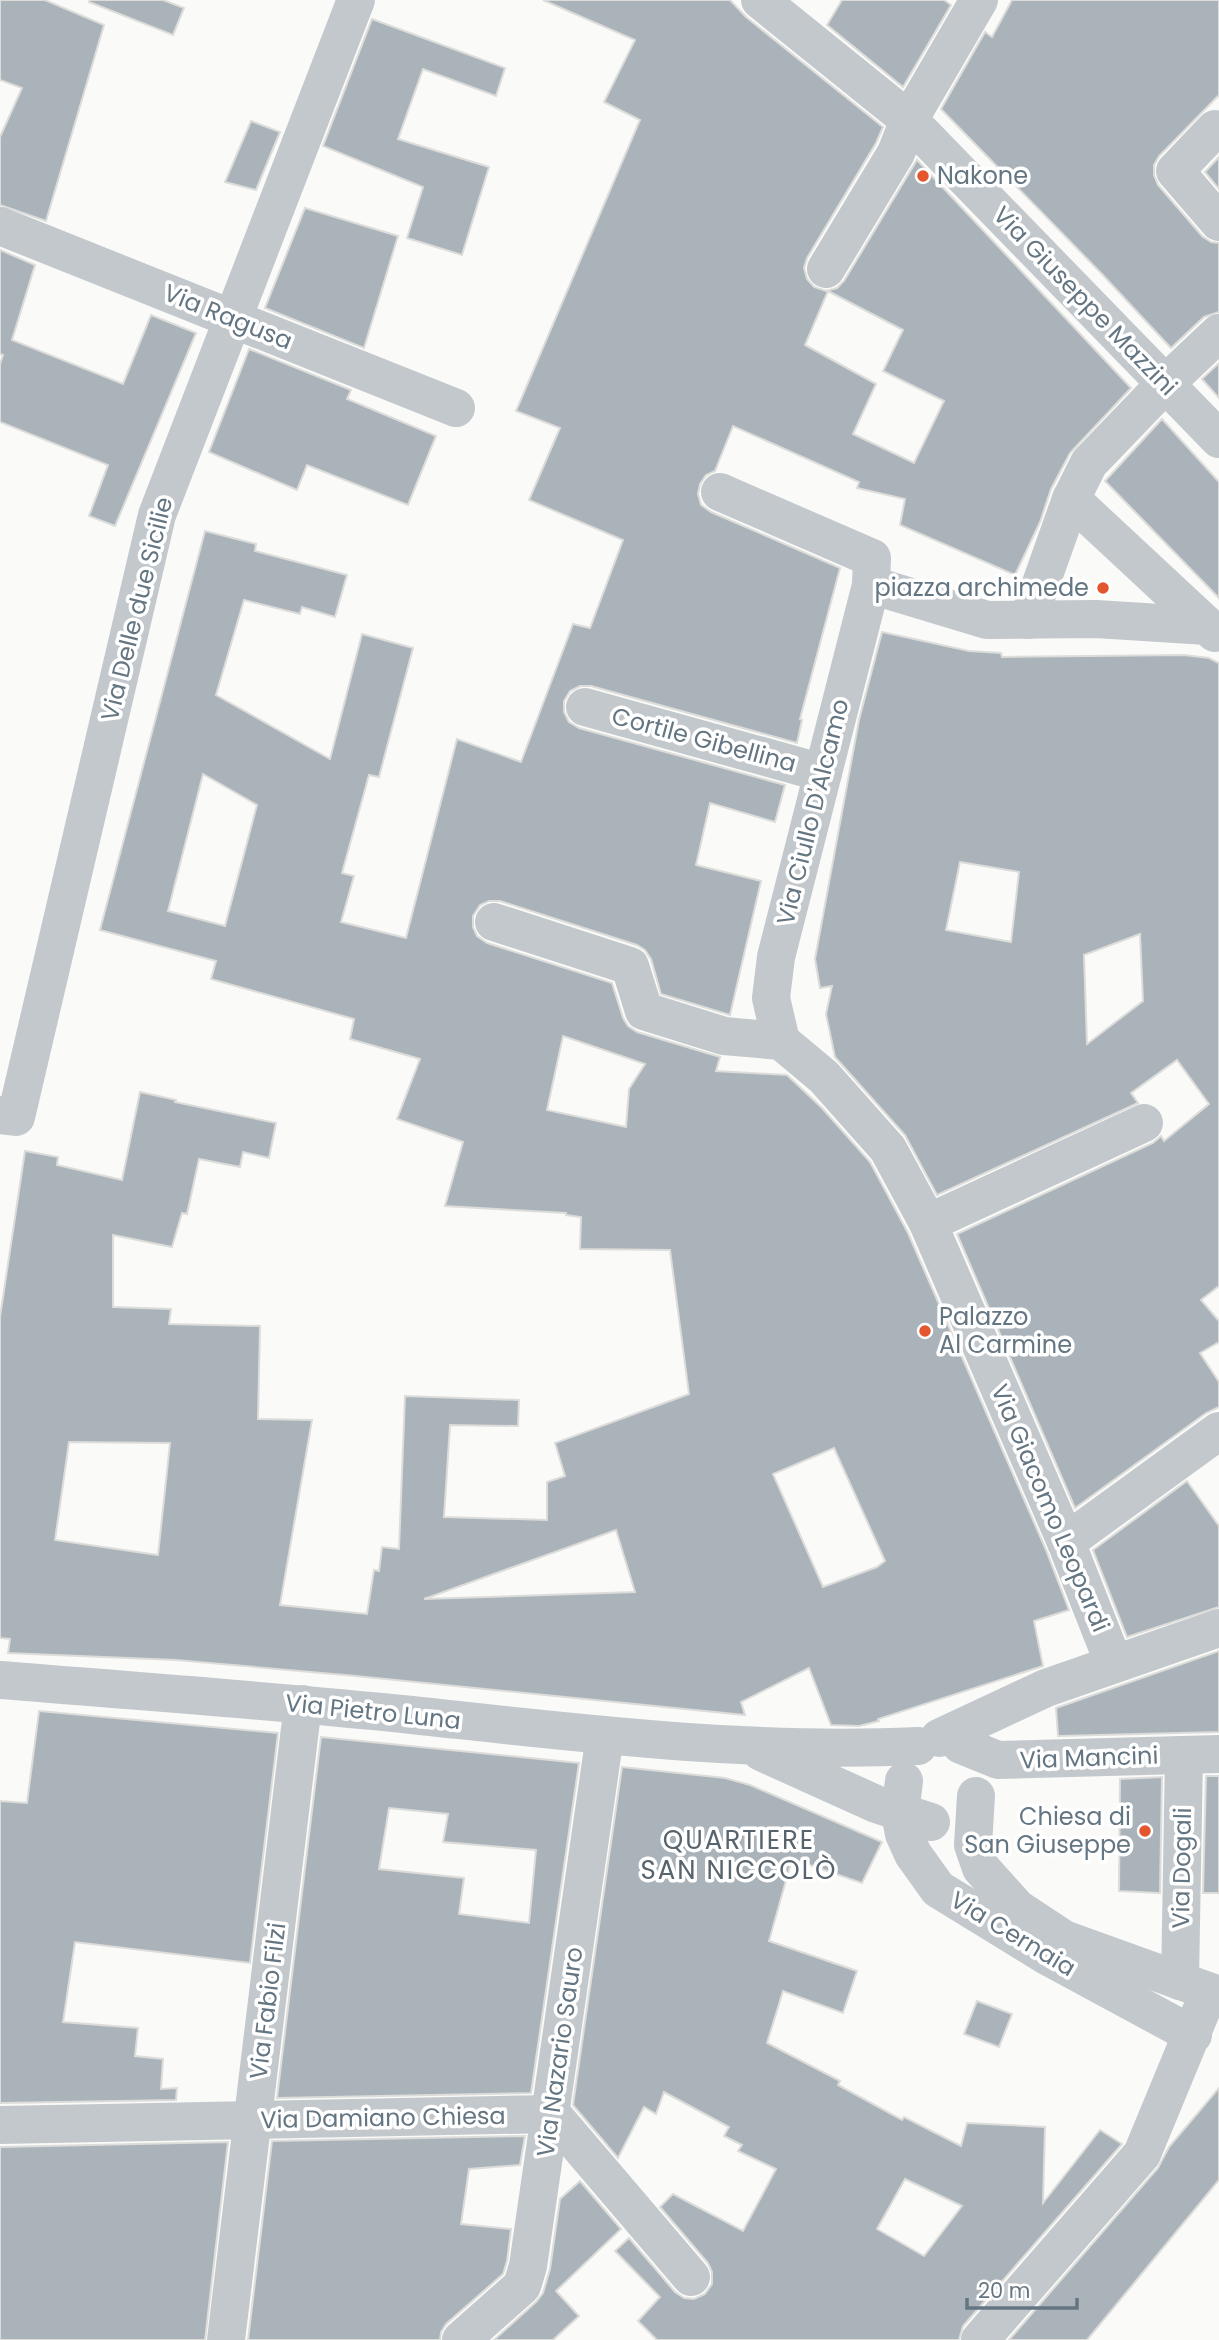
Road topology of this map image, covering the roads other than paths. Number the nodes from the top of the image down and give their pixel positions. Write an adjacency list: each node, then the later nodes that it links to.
1 (356, 0): 10 (street, Via Delle due Sicilie)
2 (760, 0): 4 (street, Via Giuseppe Mazzini)
3 (979, 0): 5 (street)
4 (804, 14): 5 (street, Via Giuseppe Mazzini)
5 (909, 120): 9 (street); 12 (street, Via Giuseppe Mazzini)
6 (1215, 129): 7 (street)
7 (1219, 222)
8 (0, 226): 10 (street, Via Ragusa)
9 (826, 269)
10 (233, 319): 13 (street, Via Ragusa); 24 (street, Via Delle due Sicilie)
11 (1219, 333): 12 (street)
12 (1166, 383): 14 (street, Via Giuseppe Mazzini); 16 (street)
13 (456, 408)
14 (1219, 439)
15 (720, 492): 17 (street)
16 (1071, 499): 18 (street); 19 (street)
17 (871, 585): 18 (street); 21 (street, Via Ciullo D'Alcamo)
18 (1028, 620): 19 (street)
19 (1213, 631)
20 (585, 707): 21 (street, Cortile Gibellina)
21 (823, 773): 23 (street, Via Ciullo D'Alcamo)
22 (494, 922): 23 (street)
23 (781, 1041): 26 (street, Via Giacomo Leopardi)
24 (8, 1116)
25 (1144, 1123): 26 (street)
26 (928, 1223): 28 (street, Via Giacomo Leopardi)
27 (1219, 1431): 28 (street)
28 (1066, 1542): 30 (street, Via Giacomo Leopardi)
29 (1219, 1628): 30 (street)
30 (1114, 1664): 32 (street)
31 (0, 1680): 33 (street, Via Pietro Luna)
32 (1046, 1688): 35 (street); 38 (street)
33 (303, 1704): 34 (street, Via Pietro Luna); 43 (street, Via Fabio Filzi)
34 (605, 1735): 36 (street, Via Pietro Luna); 42 (street, Via Nazario Sauro)
35 (940, 1743): 36 (street, Via Pietro Luna); 38 (street, Via Mancini); 39 (street)
36 (746, 1745): 39 (street, Via Pietro Luna)
37 (1202, 1754): 38 (street, Via Mancini); 40 (street, Via Dogali)
38 (985, 1782): 39 (street); 40 (street, Via Cernaia)
39 (912, 1805): 41 (street, Via Cernaia)
40 (1203, 1990): 41 (street, Via Dogali)
41 (1193, 2035): 48 (street, Via Dogali)
42 (552, 2115): 43 (street, Via Damiano Chiesa); 45 (street); 47 (street, Via Nazario Sauro)
43 (254, 2120): 44 (street, Via Damiano Chiesa); 46 (street, Via Fabio Filzi)
44 (0, 2125)
45 (691, 2277)
46 (226, 2340)
47 (460, 2340)
48 (980, 2340)

